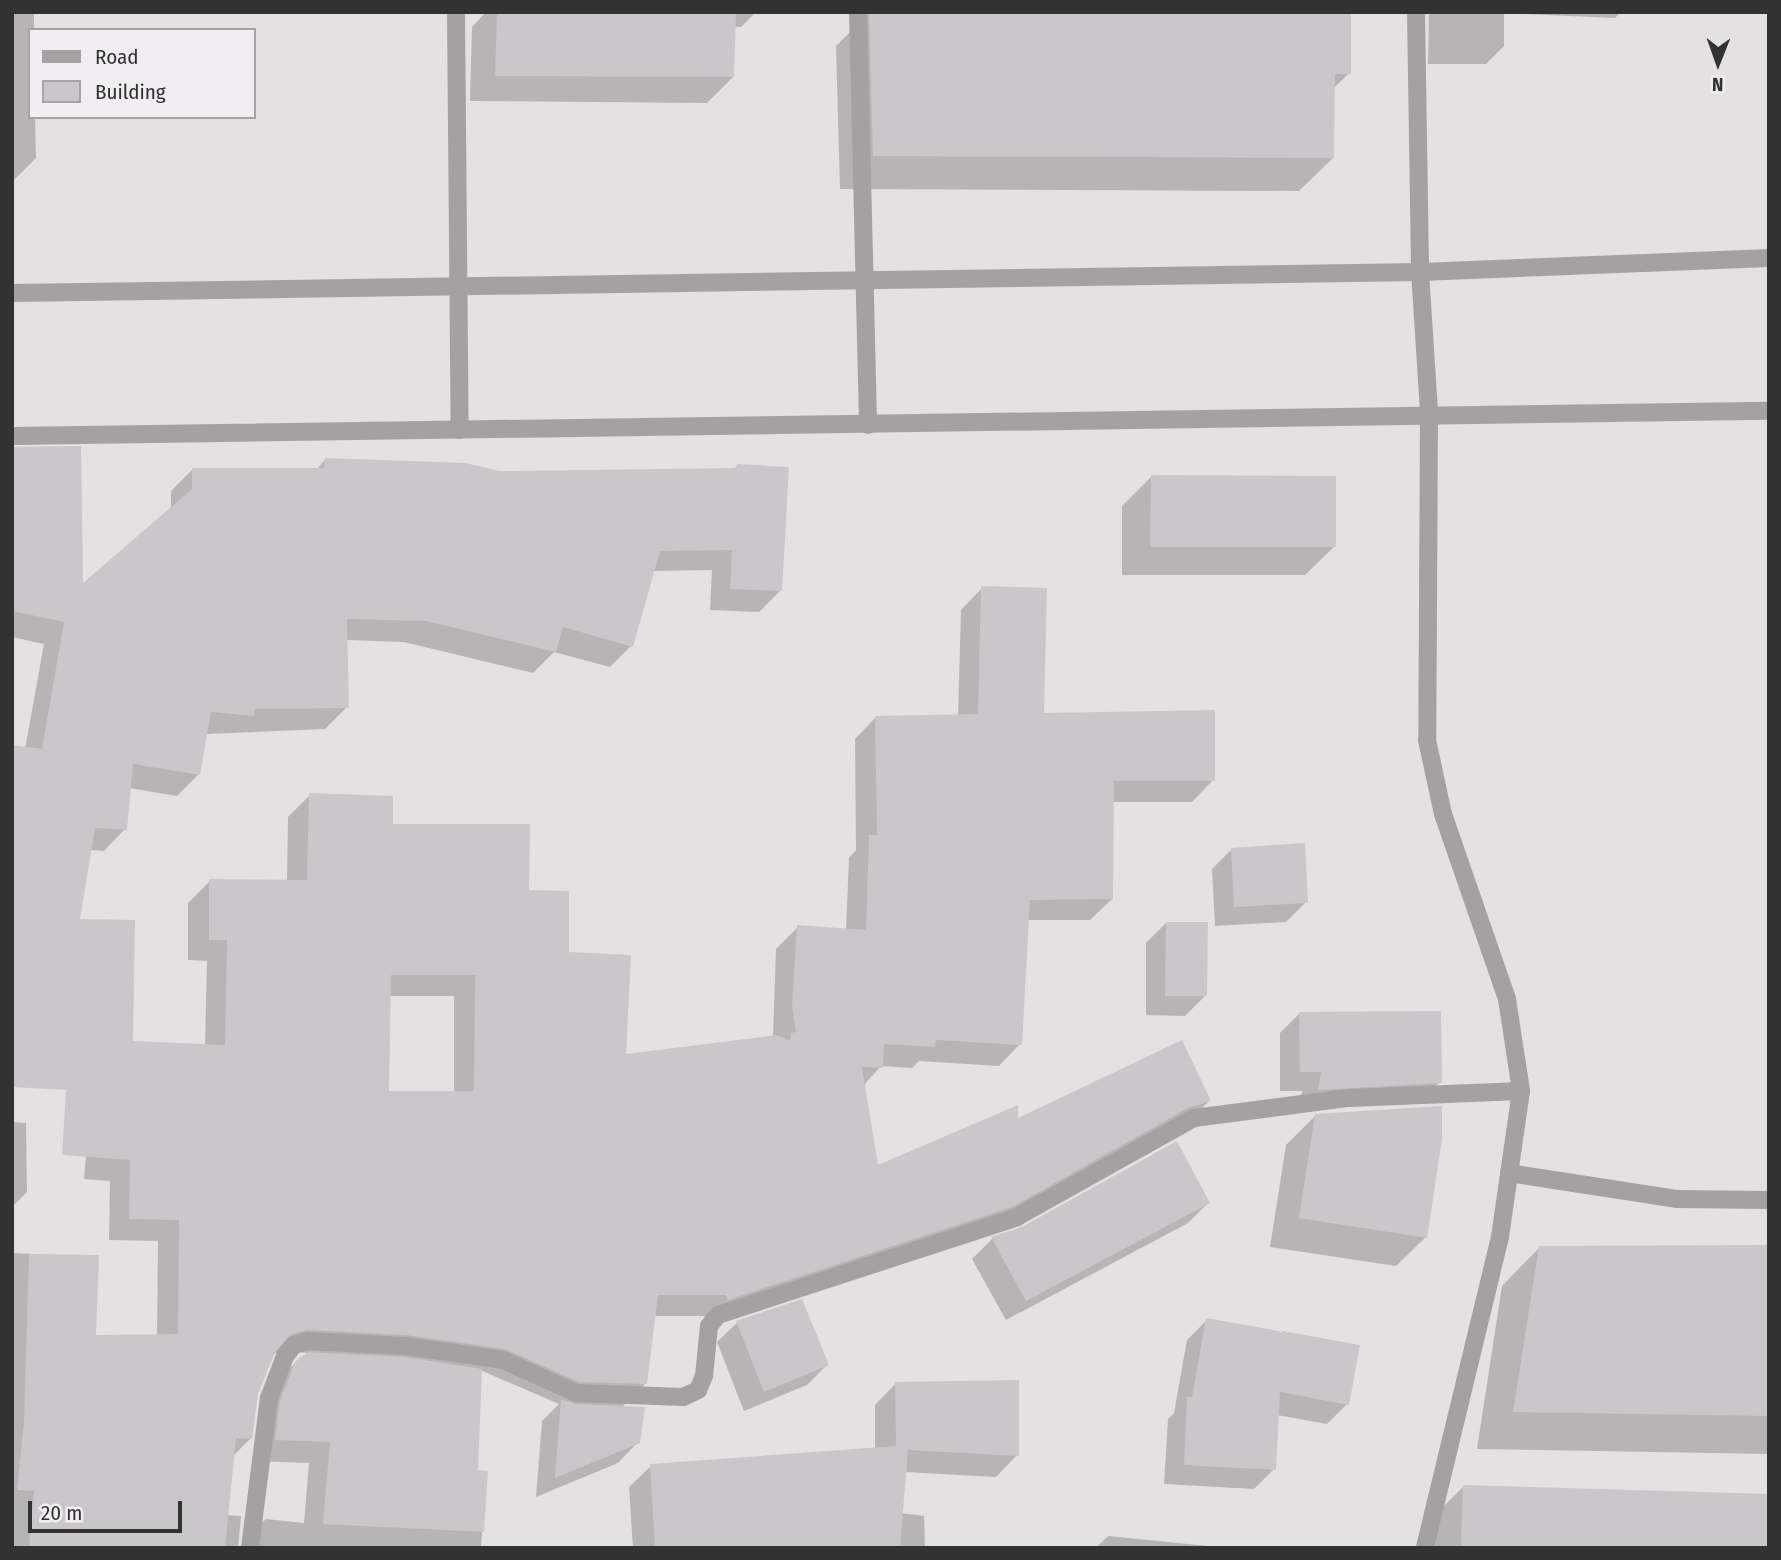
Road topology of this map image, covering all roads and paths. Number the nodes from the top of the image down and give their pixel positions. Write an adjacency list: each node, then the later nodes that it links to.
1 (456, 12): 7 (street)
2 (858, 12): 6 (street)
3 (1416, 12): 5 (street)
4 (1769, 258): 5 (street)
5 (1420, 272): 6 (street); 10 (street)
6 (863, 281): 7 (street); 11 (street)
7 (457, 287): 8 (street); 12 (street)
8 (12, 293)
9 (1769, 411): 10 (street)
10 (1429, 412): 11 (street); 14 (street)
11 (868, 425): 12 (street)
12 (460, 430): 13 (street)
13 (12, 436)
14 (1521, 1091): 15 (street); 17 (street)
15 (1509, 1173): 16 (street); 18 (street)
16 (1769, 1200)
17 (250, 1548)
18 (1424, 1548)

